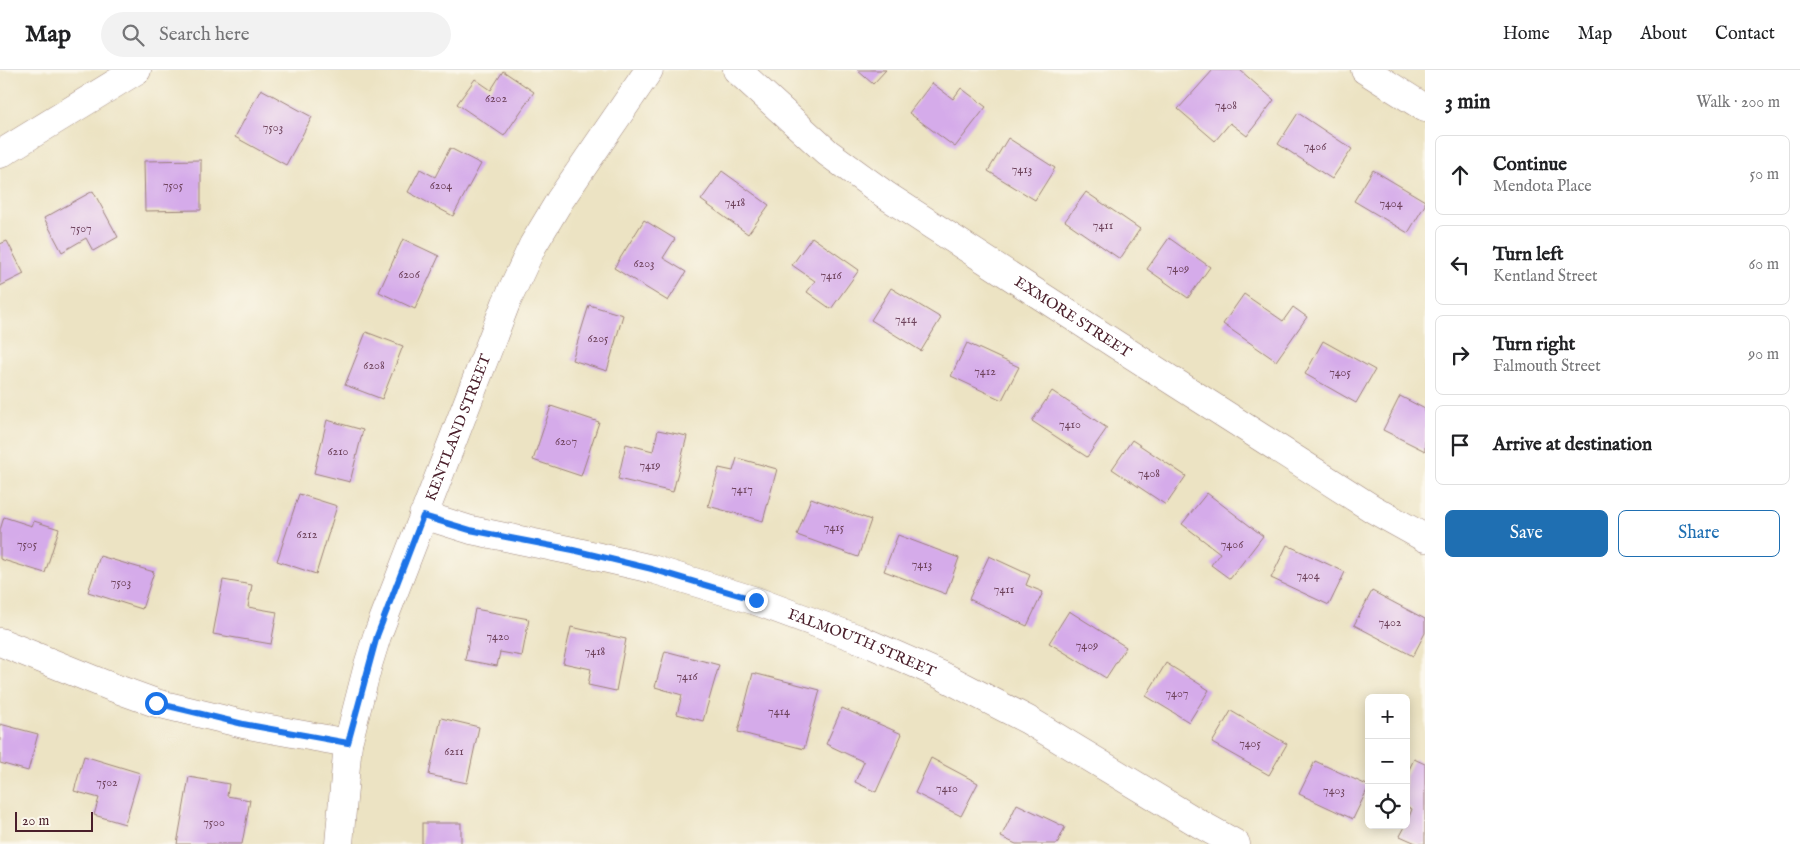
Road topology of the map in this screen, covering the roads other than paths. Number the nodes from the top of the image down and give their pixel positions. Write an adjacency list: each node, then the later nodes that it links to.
1 (137, 70): 6 (street)
2 (649, 70): 7 (street, KENTLAND STREET)
3 (737, 70): 8 (street, EXMORE STREET)
4 (1365, 70): 5 (street)
5 (1425, 108)
6 (0, 154)
7 (423, 516): 10 (street, KENTLAND STREET); 12 (street, FALMOUTH STREET)
8 (1425, 538)
9 (0, 642): 10 (street)
10 (348, 743): 11 (street, KENTLAND STREET)
11 (339, 844)
12 (1236, 844)

